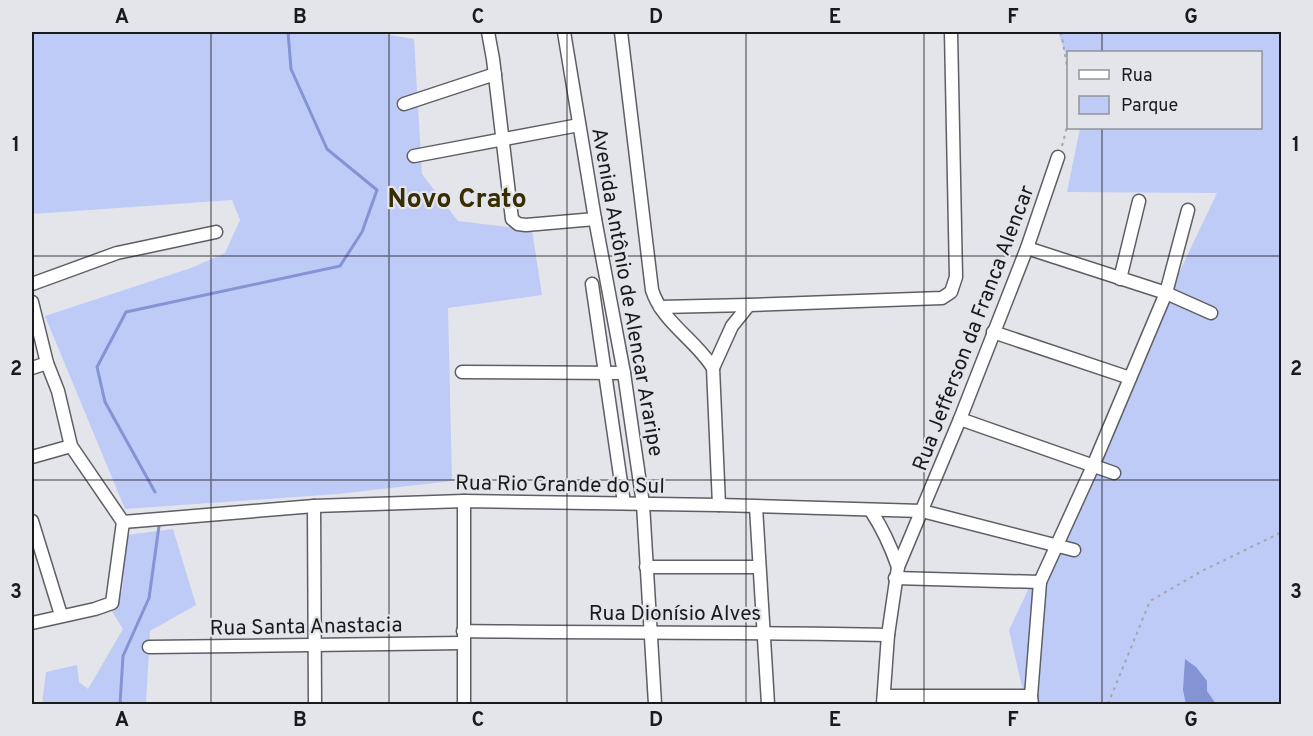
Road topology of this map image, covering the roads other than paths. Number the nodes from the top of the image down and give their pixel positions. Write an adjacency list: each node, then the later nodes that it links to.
1 (488, 32): 5 (street)
2 (564, 32): 7 (street, Avenida Antônio de Alencar Araripe)
3 (621, 32): 22 (street)
4 (951, 32): 21 (street)
5 (495, 74): 6 (street); 8 (street)
6 (404, 104)
7 (579, 125): 8 (street); 13 (street, Avenida Antônio de Alencar Araripe)
8 (503, 139): 9 (street); 13 (street)
9 (414, 156)
10 (1058, 157): 15 (street, Rua Jefferson da Franca Alencar)
11 (1139, 201): 16 (street)
12 (1188, 210): 19 (street)
13 (595, 219): 30 (street, Avenida Antônio de Alencar Araripe)
14 (216, 232): 17 (street)
15 (1027, 248): 16 (street); 24 (street, Rua Jefferson da Franca Alencar)
16 (1120, 279): 19 (street)
17 (32, 284)
18 (592, 284): 29 (street)
19 (1166, 293): 23 (street); 31 (street)
20 (32, 302): 25 (street)
21 (749, 305): 22 (street); 27 (street)
22 (660, 307): 27 (street)
23 (1211, 313)
24 (993, 332): 31 (street); 32 (street, Rua Jefferson da Franca Alencar)
25 (47, 363): 26 (street); 33 (street)
26 (32, 368)
27 (713, 368): 40 (street)
28 (462, 372): 29 (street)
29 (606, 373): 30 (street); 38 (street)
30 (624, 373): 39 (street, Avenida Antônio de Alencar Araripe)
31 (1130, 378): 35 (street)
32 (960, 419): 35 (street); 44 (street, Rua Jefferson da Franca Alencar)
33 (71, 446): 34 (street); 46 (street)
34 (32, 457)
35 (1093, 466): 36 (street); 47 (street)
36 (1114, 474)
37 (464, 501): 38 (street, Rua Rio Grande do Sul); 41 (street, Rua Rio Grande do Sul); 58 (street)
38 (624, 503): 39 (street, Rua Rio Grande do Sul)
39 (643, 504): 40 (street, Rua Rio Grande do Sul); 49 (street, Avenida Antônio de Alencar Araripe)
40 (719, 505): 42 (street, Rua Rio Grande do Sul)
41 (314, 506): 46 (street, Rua Rio Grande do Sul); 59 (street)
42 (756, 507): 43 (street, Rua Rio Grande do Sul); 50 (street)
43 (870, 511): 44 (street, Rua Rio Grande do Sul); 51 (street)
44 (922, 511): 47 (street, Rua Rio Grande do Sul); 51 (street, Rua Jefferson da Franca Alencar)
45 (32, 521): 53 (street)
46 (123, 522): 53 (street)
47 (1056, 546): 48 (street, Rua Rio Grande do Sul); 52 (street)
48 (1074, 550)
49 (646, 567): 50 (street); 56 (street, Avenida Antônio de Alencar Araripe)
50 (759, 567): 55 (street)
51 (896, 572): 52 (street); 57 (street)
52 (1040, 582): 62 (street)
53 (61, 615): 54 (street)
54 (32, 623)
55 (764, 632): 56 (street, Rua Dionísio Alves); 57 (street, Rua Dionísio Alves); 66 (street)
56 (651, 633): 58 (street, Rua Dionísio Alves); 65 (street, Avenida Antônio de Alencar Araripe)
57 (888, 635): 61 (street)
58 (463, 637): 59 (street, Rua Santa Anastacia); 64 (street)
59 (314, 645): 60 (street, Rua Santa Anastacia); 63 (street)
60 (149, 647)
61 (884, 700): 62 (street)
62 (1031, 700)
63 (315, 705)
64 (464, 705)
65 (655, 705)
66 (768, 705)

